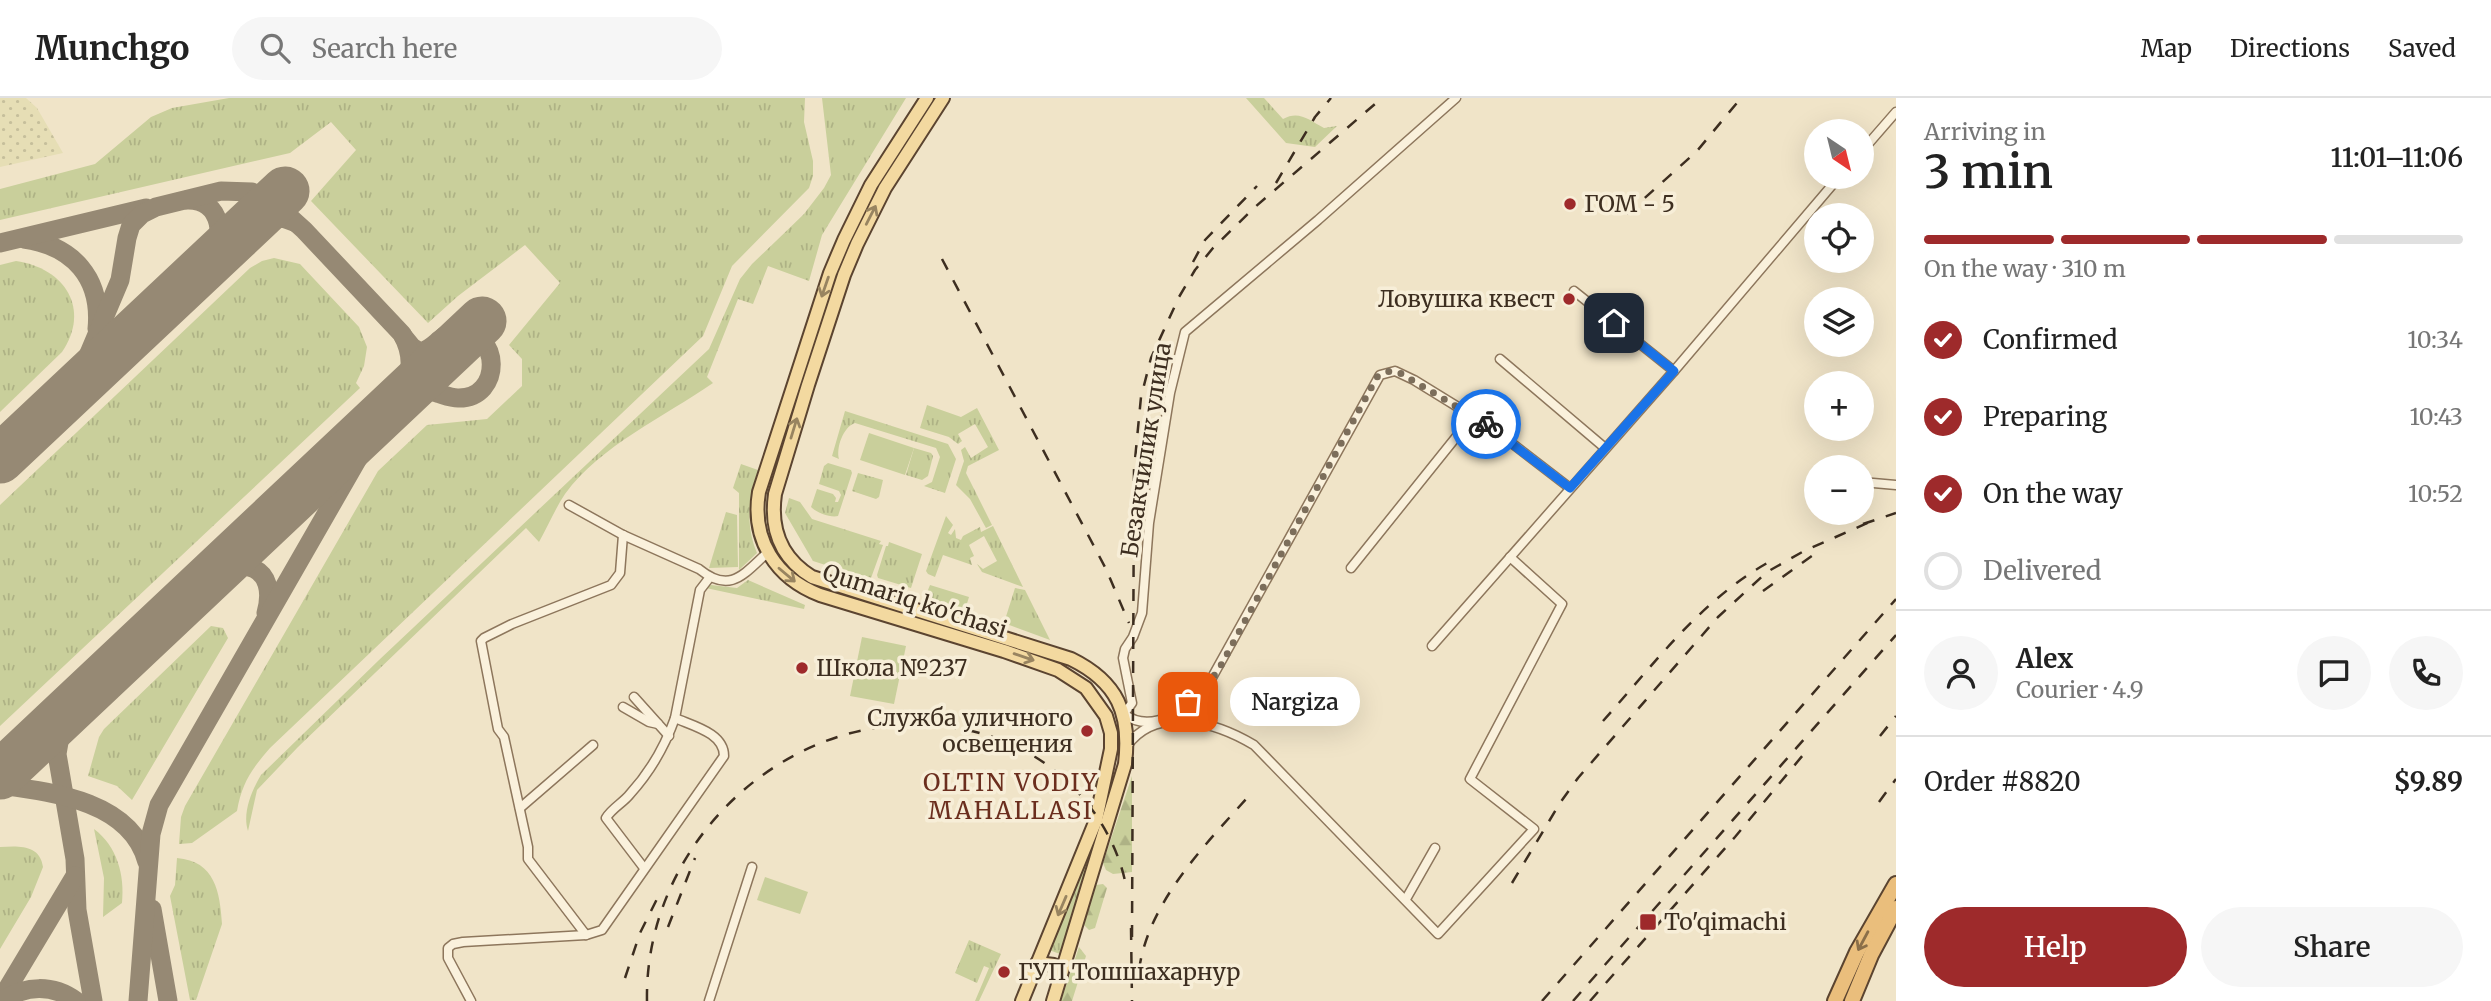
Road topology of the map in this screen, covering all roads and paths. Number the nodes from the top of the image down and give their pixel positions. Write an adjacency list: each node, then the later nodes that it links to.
1 (927, 98): 10 (main road, Qumariq ko'chasi, one-way to 10)
2 (943, 98): 11 (main road, Qumariq ko'chasi, one-way to 2)
3 (1456, 98): 28 (street, Безакчилик улица)
4 (1896, 112): 5 (street)
5 (1874, 137)
6 (1829, 189): 9 (street)
7 (1574, 291): 9 (street)
8 (1500, 359): 13 (street)
9 (1674, 371): 13 (street)
10 (794, 381): 11 (main road); 19 (main road, Qumariq ko'chasi)
11 (808, 385): 23 (main road, Qumariq ko'chasi, one-way to 11)
12 (1473, 416): 16 (street); 21 (street); 26 (street)
13 (1605, 448): 16 (street)
14 (1874, 484): 15 (street)
15 (1896, 485)
16 (1570, 488): 20 (street)
17 (569, 505): 18 (street)
18 (623, 535): 22 (street); 36 (street)
19 (768, 554): 22 (street); 23 (main road, Qumariq ko'chasi, one-way to 23)
20 (1510, 557): 24 (street); 43 (street)
21 (1351, 568)
22 (710, 577): 29 (street)
23 (906, 614): 28 (main road, Qumariq ko'chasi); 37 (main road, Qumariq ko'chasi, one-way to 37)
24 (1432, 646)
25 (635, 697): 32 (street)
26 (1188, 702): 30 (street); 31 (street)
27 (623, 707): 32 (street)
28 (1124, 714): 31 (street); 35 (main road, Qumariq ko'chasi)
29 (676, 718): 33 (street); 41 (street)
30 (1192, 722): 31 (street); 43 (street)
31 (1157, 723): 35 (street)
32 (658, 724): 33 (street)
33 (669, 736): 41 (street)
34 (593, 745): 36 (street)
35 (1126, 746): 38 (main road, Qumariq ko'chasi)
36 (520, 808): 45 (street)
37 (1087, 842): 38 (main road); 46 (main road, Qumariq ko'chasi, one-way to 46)
38 (1101, 847): 47 (main road, Qumariq ko'chasi)
39 (1435, 848): 43 (street)
40 (752, 867): 49 (street)
41 (644, 868): 45 (street)
42 (1896, 884): 52 (highway, one-way to 52)
43 (1406, 899)
44 (1896, 908): 53 (highway)
45 (586, 935): 48 (street)
46 (1037, 963): 47 (main road); 50 (main road, Qumariq ko'chasi)
47 (1061, 976): 51 (main road, Qumariq ko'chasi)
48 (471, 1001)
49 (709, 1001)
50 (1022, 1001)
51 (1053, 1001)
52 (1835, 1001)
53 (1852, 1001)

